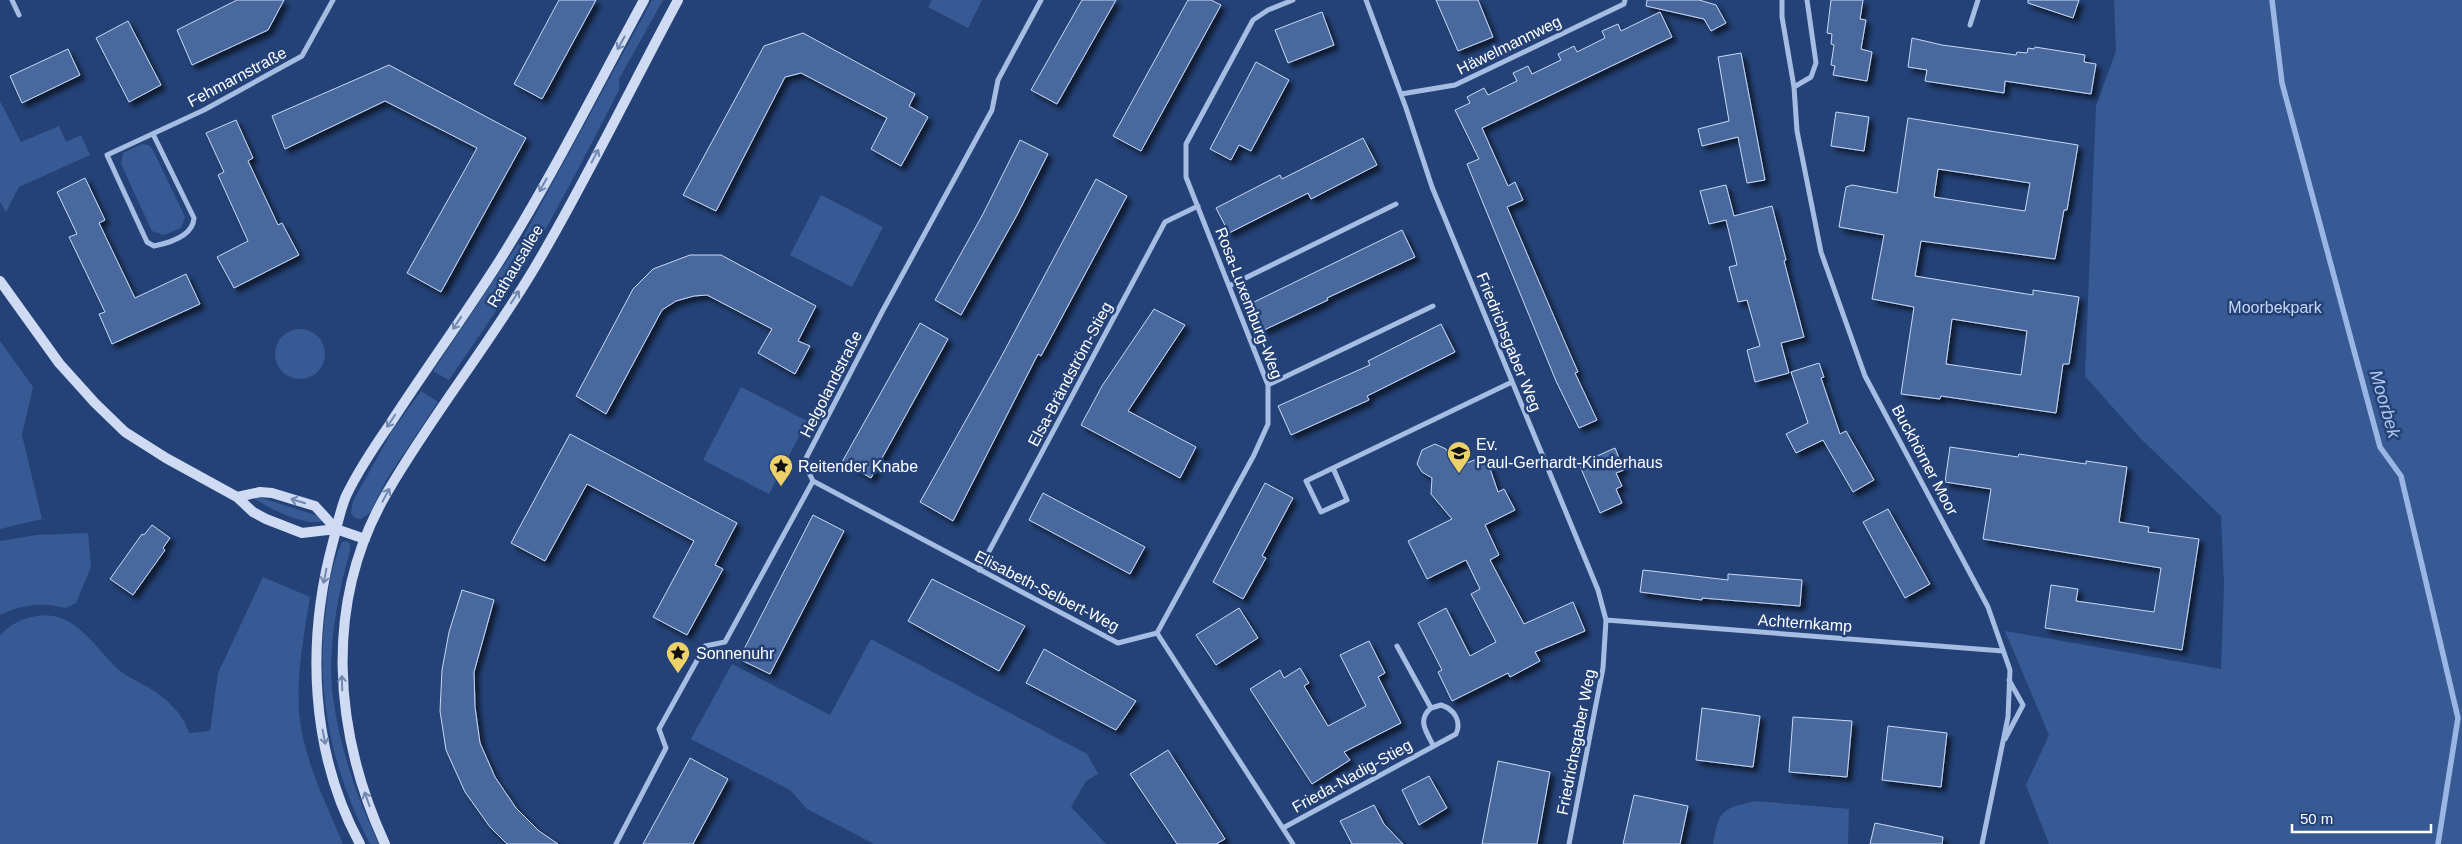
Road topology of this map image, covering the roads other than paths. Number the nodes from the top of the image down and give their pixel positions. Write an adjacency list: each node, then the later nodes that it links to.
1 (12, 0): 12 (street)
2 (333, 0): 16 (street, Fehmarnstraße)
3 (644, 0): 27 (main road, Rathausallee, one-way to 27)
4 (678, 0): 28 (main road, Rathausallee, one-way to 4)
5 (1041, 0): 25 (street, Helgolandstraße)
6 (1293, 0): 18 (street, Rosa-Luxemburg-Weg)
7 (1366, 0): 15 (street, Friedrichsgaber Weg)
8 (1782, 0): 14 (street, Buckhörner Moor)
9 (1807, 0): 14 (street)
10 (1978, 0): 13 (street)
11 (1624, 2): 15 (street, Häwelmannweg)
12 (19, 15)
13 (1970, 25)
14 (1794, 87): 33 (street, Buckhörner Moor)
15 (1402, 94): 22 (street, Friedrichsgaber Weg)
16 (153, 134): 16 (street, Fehmarnstraße)
17 (1396, 204): 20 (street)
18 (1198, 206): 20 (street, Rosa-Luxemburg-Weg); 29 (street, Elsa-Brändström-Stieg)
19 (0, 282): 26 (main road)
20 (1230, 286): 23 (street, Rosa-Luxemburg-Weg)
21 (1433, 306): 23 (street)
22 (1512, 382): 24 (street); 30 (street, Friedrichsgaber Weg)
23 (1268, 384): 31 (street, Rosa-Luxemburg-Weg)
24 (1332, 468): 24 (street)
25 (813, 481): 29 (street, Elisabeth-Selbert-Weg); 41 (street)
26 (237, 498): 27 (main road); 27 (main road, one-way to 26)
27 (336, 529): 28 (main road); 39 (main road, Rathausallee, one-way to 39)
28 (365, 539): 40 (main road, Rathausallee, one-way to 28)
29 (979, 570): 31 (street, Elisabeth-Selbert-Weg)
30 (1606, 620): 33 (street, Achternkamp); 43 (street, Friedrichsgaber Weg)
31 (1157, 633): 38 (street)
32 (1397, 646): 35 (street)
33 (2003, 651): 34 (street, Buckhörner Moor)
34 (2009, 680): 37 (street, Buckhörner Moor); 37 (street)
35 (1431, 708): 36 (street, Frieda-Nadig-Stieg); 36 (street, Frieda-Nadig-Stieg)
36 (1434, 745): 38 (street, Frieda-Nadig-Stieg)
37 (2002, 747): 44 (street, Buckhörner Moor)
38 (1283, 828): 42 (street)
39 (360, 844)
40 (385, 844)
41 (616, 844)
42 (1293, 844)
43 (1569, 844)
44 (1982, 844)

